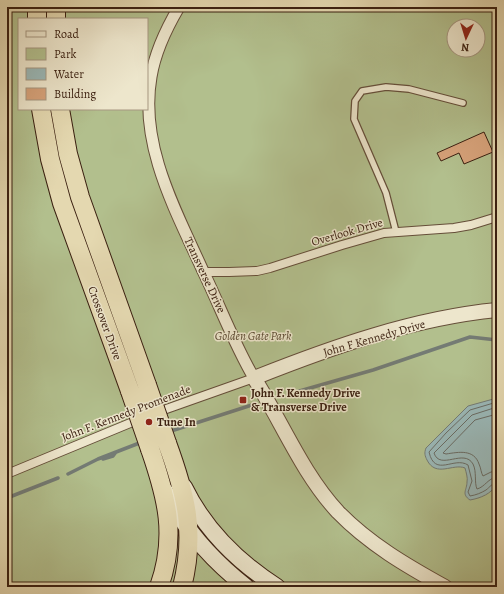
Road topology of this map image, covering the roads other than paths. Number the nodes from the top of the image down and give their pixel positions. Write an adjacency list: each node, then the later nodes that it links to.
1 (37, 7): 4 (highway)
2 (56, 7): 5 (highway)
3 (179, 7): 11 (street, Transverse Drive)
4 (37, 18)
5 (56, 18)
6 (463, 103): 10 (lane)
7 (41, 110): 16 (highway, Crossover Drive, bridge)
8 (60, 110): 15 (highway, Crossover Drive, bridge)
9 (497, 217): 10 (street, Overlook Drive)
10 (396, 232): 11 (street, Overlook Drive)
11 (204, 272): 13 (street, Transverse Drive)
12 (497, 310): 13 (street, John F Kennedy Drive)
13 (254, 378): 14 (street, John F. Kennedy Promenade); 22 (street, Transverse Drive)
14 (7, 474)
15 (180, 478): 17 (highway, Crossover Drive); 21 (main road, Crossover Drive)
16 (162, 484): 17 (main road, Crossover Drive); 18 (highway)
17 (189, 530): 19 (highway); 20 (main road, Crossover Drive)
18 (159, 587)
19 (182, 587)
20 (246, 587)
21 (277, 587)
22 (446, 587)

